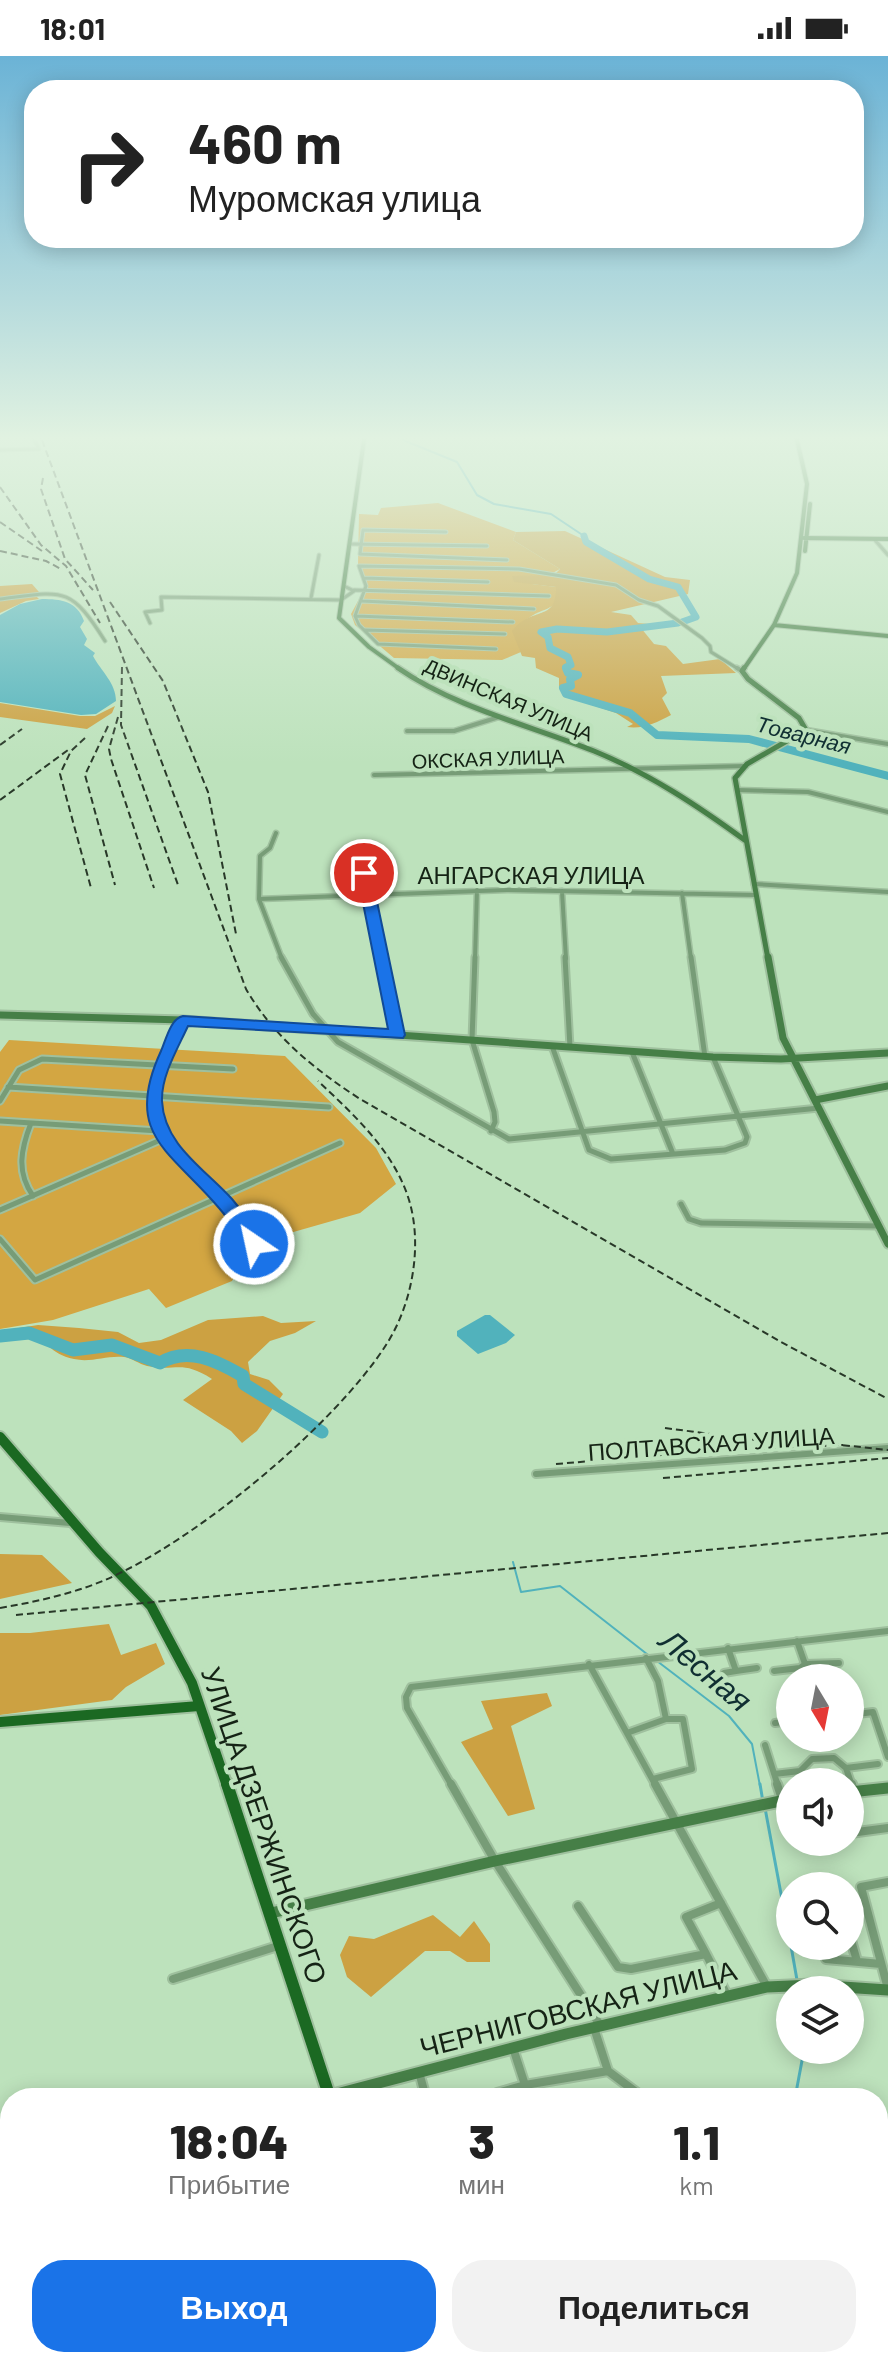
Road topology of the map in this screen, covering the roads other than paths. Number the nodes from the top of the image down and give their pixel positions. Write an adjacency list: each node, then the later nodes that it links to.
1 (350, 548): 8 (main road)
2 (360, 548): 5 (street)
3 (803, 548): 20 (main road)
4 (319, 555): 12 (street)
5 (507, 560)
6 (363, 578): 7 (street); 10 (street); 26 (street)
7 (488, 582)
8 (344, 586): 9 (street); 14 (main road)
9 (354, 590): 10 (street); 14 (street)
10 (365, 590): 11 (street); 15 (street)
11 (549, 596)
12 (311, 598): 14 (street); 19 (street)
13 (0, 599): 24 (street)
14 (341, 600): 27 (main road, ДВИНСКАЯ УЛИЦА)
15 (361, 600): 16 (street); 17 (street)
16 (534, 609)
17 (355, 616): 18 (street); 21 (street)
18 (513, 622)
19 (150, 623)
20 (774, 625): 23 (main road); 26 (main road)
21 (364, 630): 22 (street); 25 (street)
22 (505, 634)
23 (888, 636)
24 (105, 641)
25 (496, 649)
26 (742, 671): 28 (main road)
27 (499, 717): 29 (street); 32 (main road, ДВИНСКАЯ УЛИЦА)
28 (806, 730): 30 (street); 31 (main road)
29 (407, 731)
30 (888, 744)
31 (746, 766): 32 (street, ОКСКАЯ УЛИЦА); 34 (main road)
32 (628, 767): 33 (street, ОКСКАЯ УЛИЦА); 37 (main road, ДВИНСКАЯ УЛИЦА)
33 (374, 775)
34 (737, 790): 35 (street); 37 (main road)
35 (888, 812)
36 (276, 833): 46 (street)
37 (746, 841): 39 (main road)
38 (359, 855): 41 (street)
39 (754, 884): 43 (street); 45 (main road)
40 (477, 890): 41 (street, АНГАРСКАЯ УЛИЦА); 42 (street, АНГАРСКАЯ УЛИЦА); 51 (street)
41 (369, 891): 46 (street, АНГАРСКАЯ УЛИЦА); 50 (street)
42 (562, 891): 44 (street, АНГАРСКАЯ УЛИЦА); 53 (street)
43 (888, 892)
44 (682, 893): 45 (street, АНГАРСКАЯ УЛИЦА); 56 (street)
45 (755, 895): 57 (main road)
46 (259, 899): 49 (street)
47 (0, 1015): 48 (main road)
48 (183, 1020): 49 (main road); 58 (street)
49 (324, 1030): 50 (main road); 71 (street)
50 (397, 1035): 51 (main road)
51 (472, 1037): 52 (main road); 71 (street)
52 (552, 1046): 53 (main road); 72 (street)
53 (570, 1047): 54 (main road)
54 (632, 1052): 56 (main road); 69 (street)
55 (888, 1053): 57 (main road)
56 (709, 1057): 57 (main road); 66 (street)
57 (792, 1058): 64 (main road)
58 (163, 1064): 59 (street); 61 (street); 62 (street)
59 (233, 1069)
60 (888, 1086): 64 (main road)
61 (8, 1087): 62 (street); 63 (street)
62 (154, 1097): 65 (street); 70 (street)
63 (0, 1101)
64 (817, 1104): 66 (street); 80 (main road)
65 (329, 1107)
66 (738, 1116): 69 (street); 75 (street)
67 (0, 1121): 68 (street)
68 (31, 1123): 70 (street); 76 (street)
69 (662, 1124): 72 (street); 75 (street)
70 (159, 1131): 73 (street)
71 (491, 1131): 72 (street)
72 (581, 1132): 75 (street)
73 (165, 1138): 76 (street); 77 (street)
74 (340, 1143): 77 (street)
75 (673, 1154)
76 (33, 1196): 79 (street)
77 (220, 1198): 81 (street); 82 (street)
78 (681, 1204): 80 (street)
79 (0, 1210)
80 (879, 1226): 83 (main road)
81 (0, 1239)
82 (254, 1244)
83 (888, 1244)
84 (0, 1437): 88 (main road, УЛИЦА ДЗЕРЖИНСКОГО)
85 (888, 1448): 86 (street, ПОЛТАВСКАЯ УЛИЦА)
86 (536, 1474)
87 (0, 1517): 88 (street)
88 (75, 1524): 100 (main road, УЛИЦА ДЗЕРЖИНСКОГО)
89 (888, 1631): 90 (street)
90 (797, 1641): 91 (street); 95 (street)
91 (728, 1648): 92 (street); 98 (street)
92 (643, 1658): 94 (street); 102 (street)
93 (839, 1663): 96 (street)
94 (589, 1664): 104 (street); 119 (street)
95 (805, 1664)
96 (830, 1664)
97 (757, 1668): 98 (street)
98 (736, 1671): 99 (street)
99 (724, 1673)
100 (199, 1706): 103 (main road); 123 (main road, УЛИЦА ДЗЕРЖИНСКОГО)
101 (864, 1713): 106 (street)
102 (666, 1719): 104 (street); 111 (street)
103 (0, 1722)
104 (627, 1733): 111 (street)
105 (765, 1745): 110 (street)
106 (888, 1757)
107 (878, 1764): 109 (street)
108 (803, 1768): 109 (street)
109 (846, 1768)
110 (774, 1774): 112 (street)
111 (653, 1779): 116 (street)
112 (776, 1780)
113 (888, 1788): 114 (main road)
114 (864, 1791)
115 (776, 1801): 116 (main road)
116 (678, 1823): 119 (main road); 121 (street)
117 (888, 1828): 118 (street)
118 (864, 1831)
119 (495, 1861): 123 (main road); 133 (street)
120 (888, 1882): 128 (street)
121 (721, 1903): 125 (street); 130 (street)
122 (578, 1906): 125 (street)
123 (271, 1913): 124 (main road, УЛИЦА ДЗЕРЖИНСКОГО)
124 (282, 1945): 129 (street); 139 (main road, УЛИЦА ДЗЕРЖИНСКОГО)
125 (706, 1954): 132 (street)
126 (842, 1960): 127 (street)
127 (857, 1961): 128 (street)
128 (881, 1964): 131 (street)
129 (173, 1979)
130 (767, 1987): 131 (main road, ЧЕРНИГОВСКАЯ УЛИЦА); 132 (main road, ЧЕРНИГОВСКАЯ УЛИЦА)
131 (888, 1990)
132 (727, 1996): 133 (main road, ЧЕРНИГОВСКАЯ УЛИЦА)
133 (597, 2026): 134 (main road, ЧЕРНИГОВСКАЯ УЛИЦА); 136 (street)
134 (513, 2047): 135 (main road, ЧЕРНИГОВСКАЯ УЛИЦА); 137 (street)
135 (418, 2071): 140 (main road, ЧЕРНИГОВСКАЯ УЛИЦА); 141 (street)
136 (608, 2071): 137 (street); 138 (street)
137 (525, 2085): 142 (street)
138 (628, 2086): 143 (street)
139 (326, 2088)
140 (360, 2088)
141 (423, 2088)
142 (514, 2088)
143 (631, 2088)

